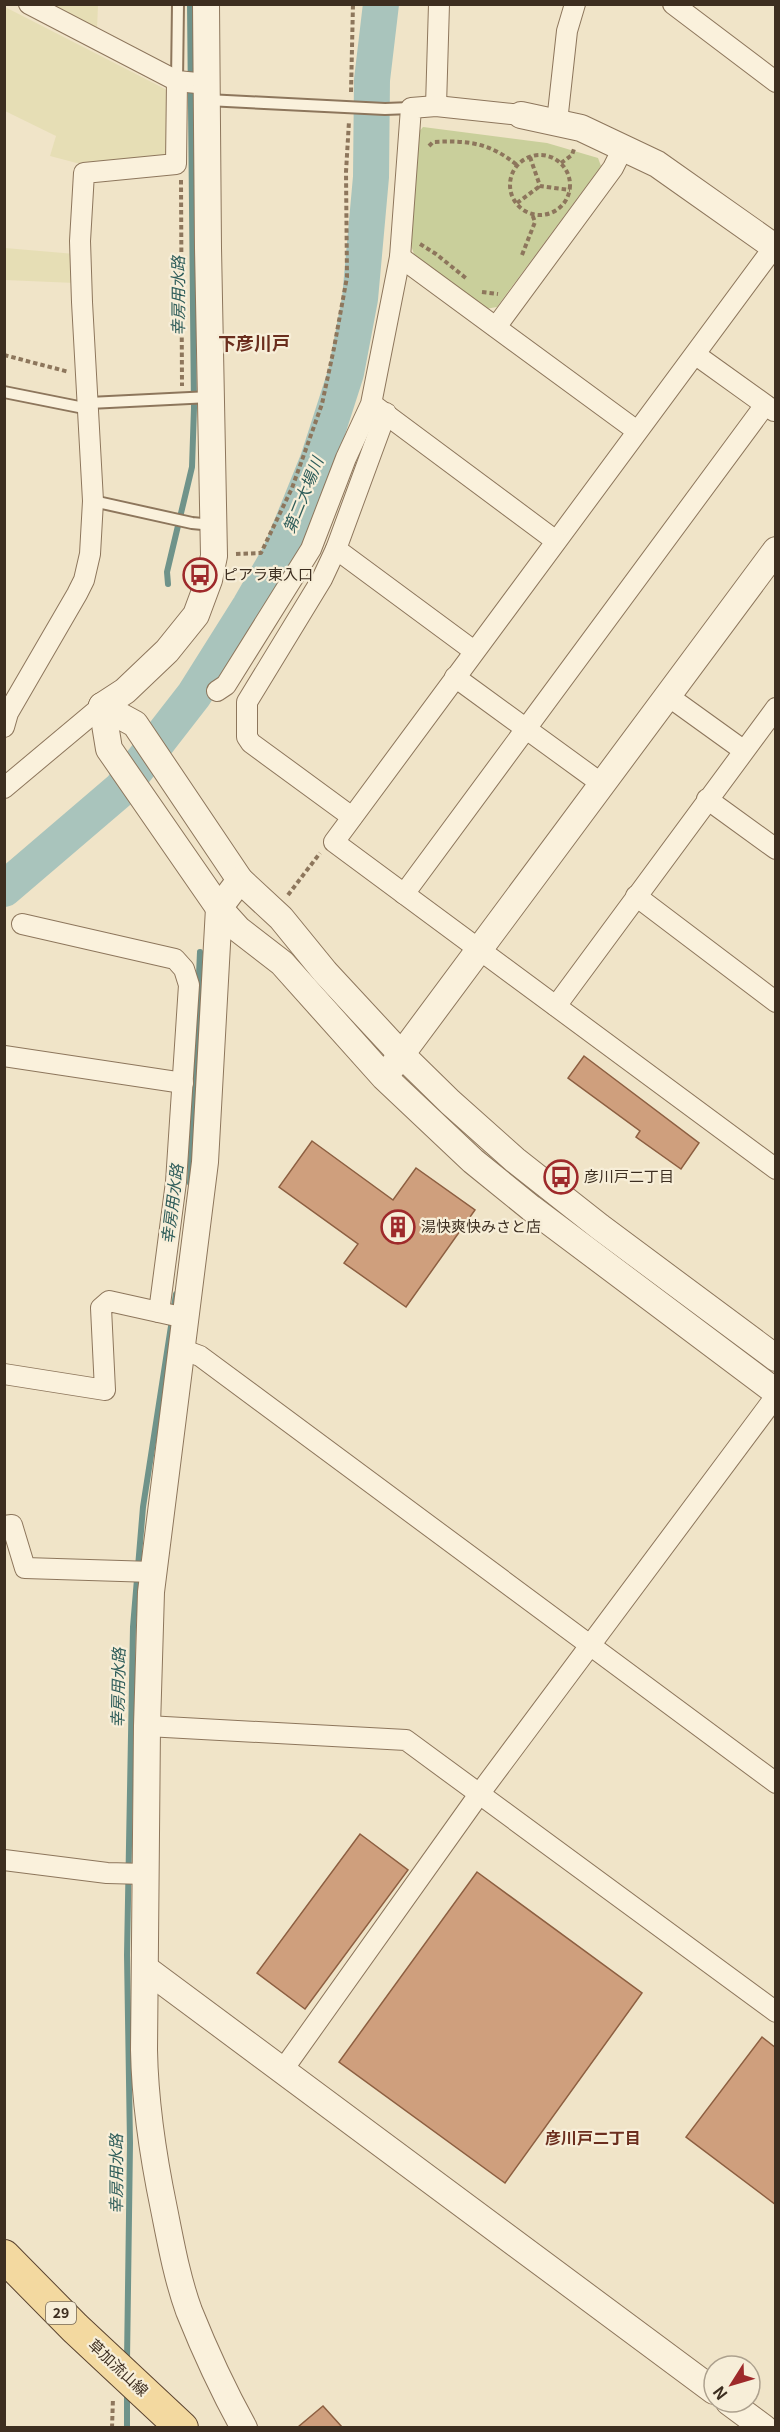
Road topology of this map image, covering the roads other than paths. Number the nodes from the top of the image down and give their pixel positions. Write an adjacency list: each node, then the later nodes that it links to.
1 (29, 4): 8 (street)
2 (178, 4): 8 (lane)
3 (206, 4): 10 (street)
4 (439, 4): 11 (street)
5 (575, 4): 14 (street)
6 (673, 4): 7 (street)
7 (696, 11): 9 (street)
8 (179, 82): 10 (street); 22 (street)
9 (776, 82)
10 (207, 92): 12 (lane); 21 (street)
11 (436, 106): 12 (street); 13 (street)
12 (411, 108): 17 (street)
13 (521, 115): 14 (street)
14 (557, 122): 15 (street)
15 (624, 146): 16 (street); 18 (street)
16 (775, 248): 19 (street)
17 (400, 257): 18 (street); 23 (street)
18 (496, 327): 25 (street)
19 (696, 355): 24 (street); 25 (street)
20 (4, 392): 22 (lane)
21 (206, 397): 22 (lane); 27 (street)
22 (89, 406): 26 (street)
23 (379, 409): 28 (street); 29 (street); 33 (street)
24 (770, 409): 38 (street)
25 (637, 432): 28 (street)
26 (93, 501): 27 (lane); 37 (street)
27 (202, 524): 35 (street)
28 (556, 541): 31 (street)
29 (336, 549): 31 (street); 44 (street)
30 (776, 550): 34 (street)
31 (474, 651): 32 (street)
32 (455, 677): 38 (street); 44 (street)
33 (217, 691)
34 (668, 696): 39 (street); 42 (street)
35 (102, 706): 41 (street); 46 (street); 49 (street)
36 (776, 708): 39 (street)
37 (4, 727)
38 (526, 729): 42 (street); 47 (street)
39 (743, 750): 43 (street)
40 (4, 762): 41 (street)
41 (10, 783)
42 (602, 784): 51 (street)
43 (707, 798): 45 (street); 48 (street)
44 (352, 817): 47 (street)
45 (776, 849)
46 (240, 880): 49 (street); 54 (street)
47 (404, 894): 51 (street)
48 (636, 896): 52 (street); 53 (street)
49 (219, 908): 56 (street); 60 (street)
50 (22, 924): 57 (street)
51 (479, 949): 53 (street); 54 (street)
52 (776, 1002)
53 (556, 1006): 58 (street)
54 (401, 1054): 56 (street); 62 (street)
55 (4, 1056): 57 (street)
56 (384, 1077): 64 (street)
57 (183, 1083): 59 (street)
58 (776, 1169)
59 (159, 1312): 60 (street); 63 (street)
60 (186, 1318): 61 (street)
61 (181, 1349): 66 (street); 67 (street)
62 (776, 1358)
63 (4, 1374)
64 (776, 1394): 67 (street)
65 (4, 1526): 66 (street)
66 (152, 1572): 68 (street)
67 (591, 1646): 69 (street); 70 (street)
68 (147, 1726): 70 (street); 72 (street)
69 (776, 1783)
70 (480, 1794): 74 (street); 75 (street)
71 (4, 1860): 72 (street)
72 (146, 1874): 73 (street)
73 (146, 1969): 75 (street); 81 (street)
74 (776, 2012)
75 (282, 2071): 78 (street)
76 (4, 2256): 77 (main road, 草加流山線 / 29)
77 (16, 2279): 80 (main road, 草加流山線 / 29)
78 (702, 2382)
79 (746, 2414): 82 (street)
80 (182, 2427)
81 (244, 2427)
82 (764, 2427)

